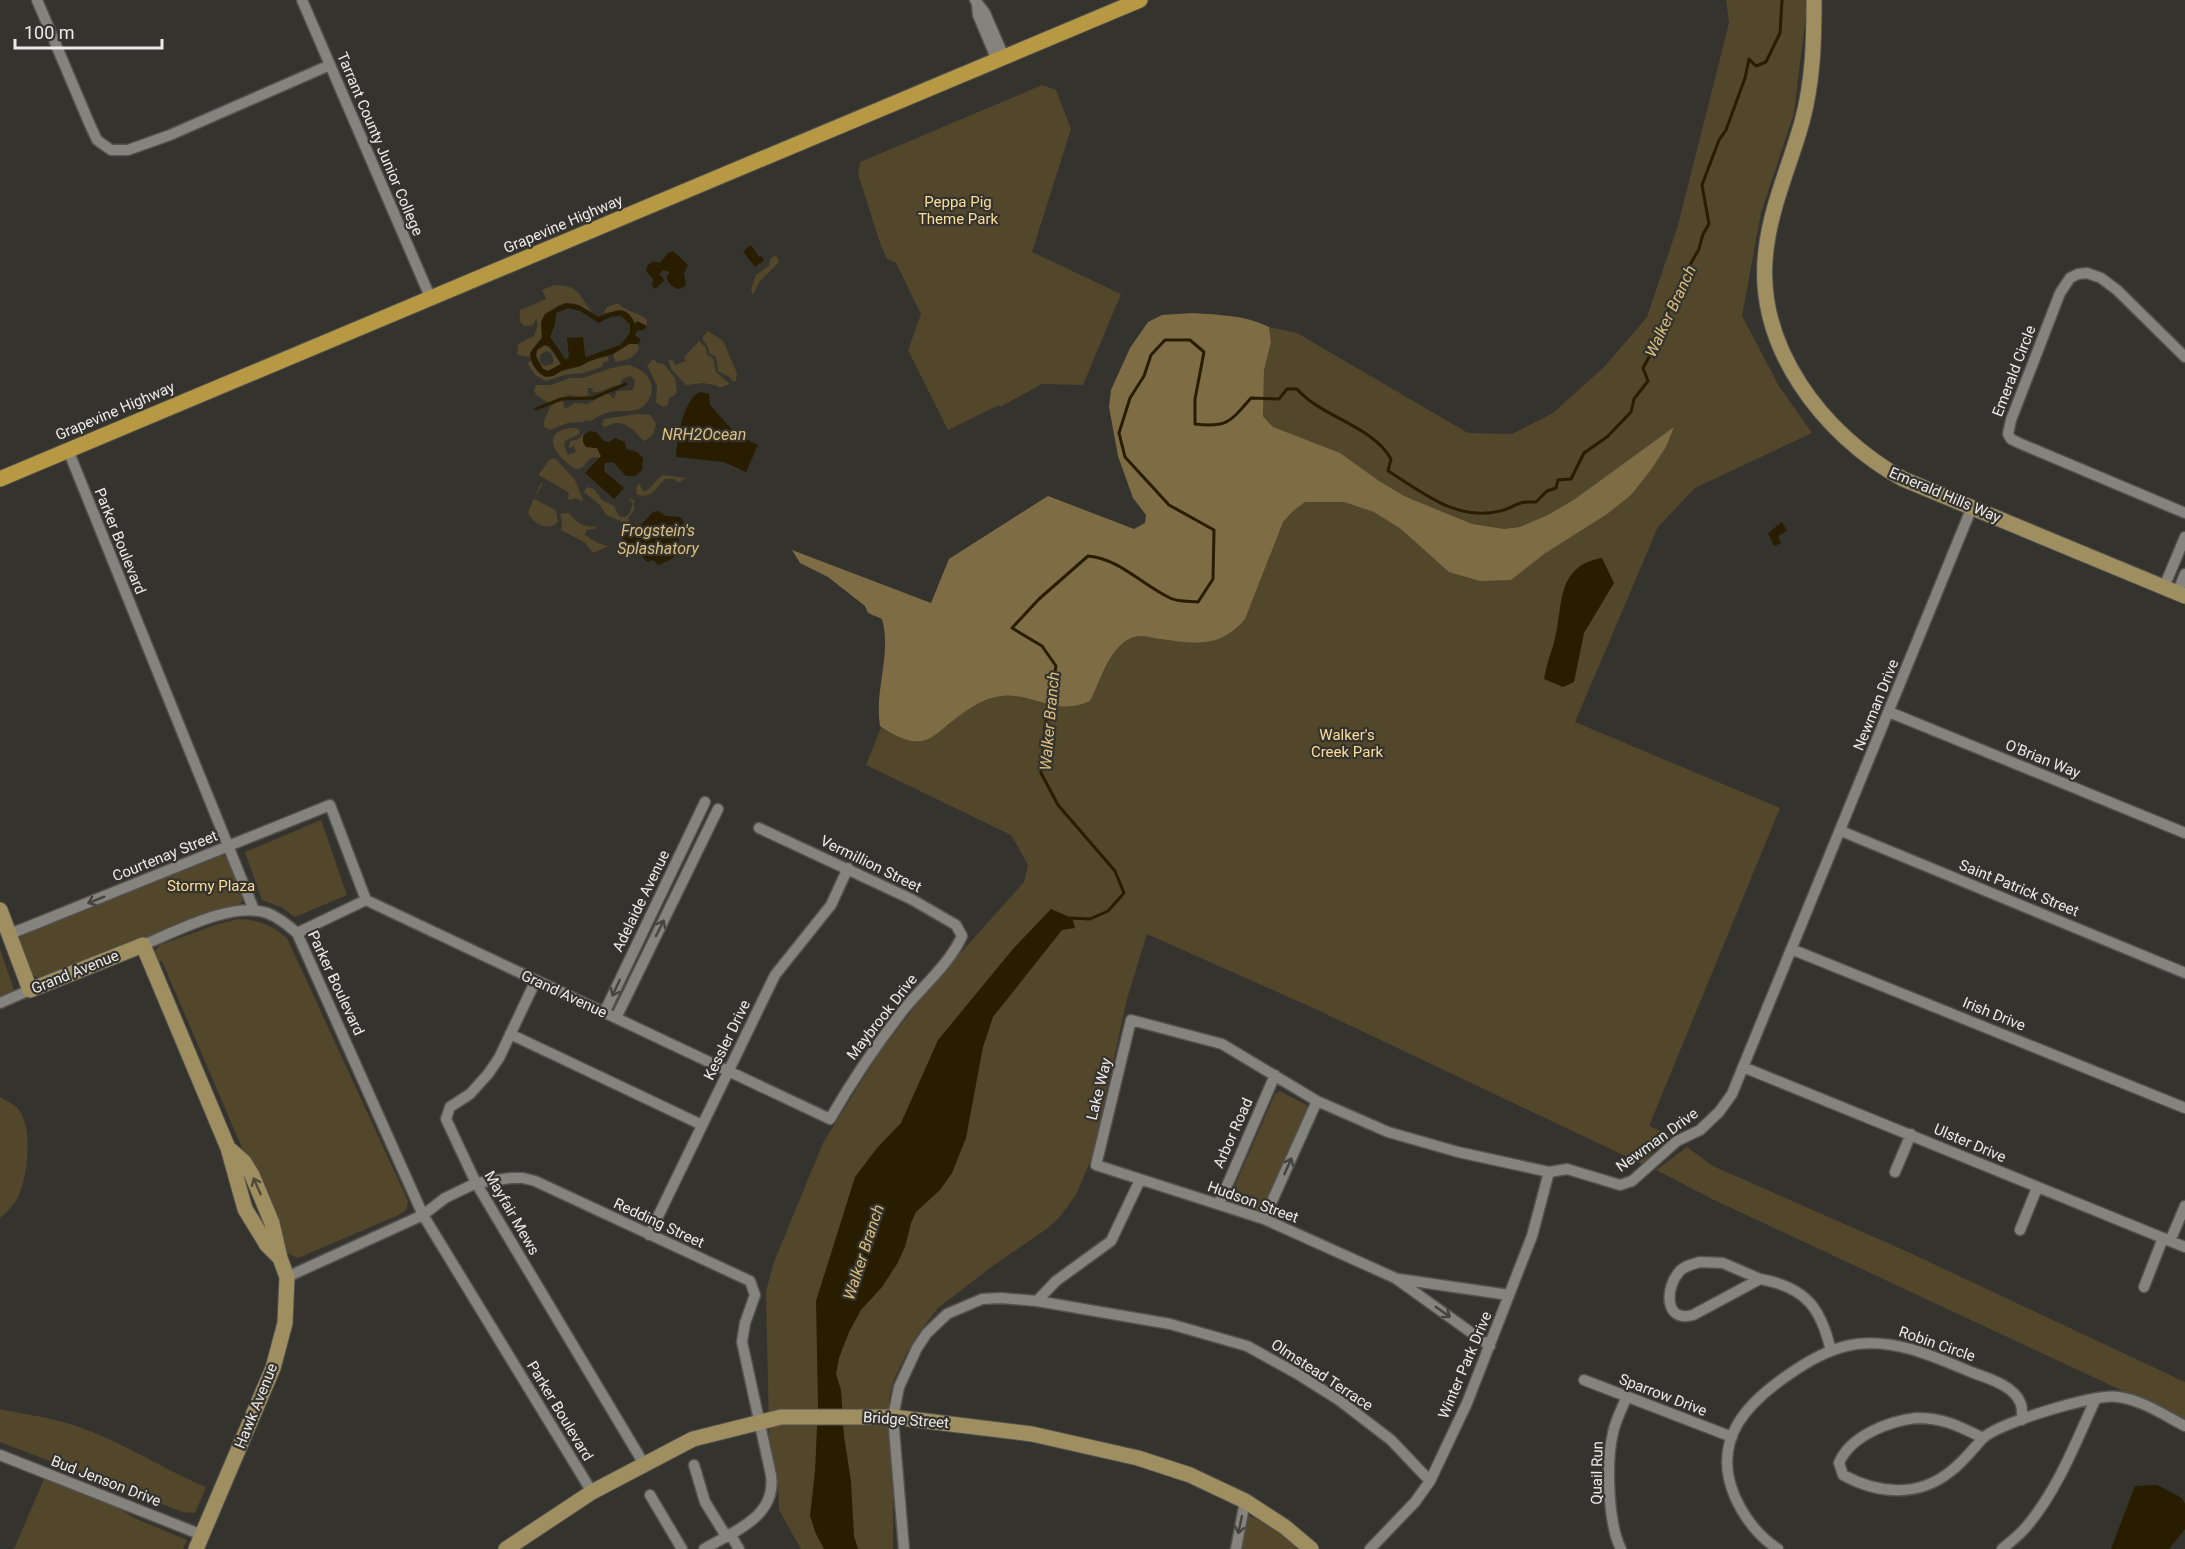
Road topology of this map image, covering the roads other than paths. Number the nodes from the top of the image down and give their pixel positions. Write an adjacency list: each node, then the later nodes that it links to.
1 (37, 0): 7 (street)
2 (302, 0): 7 (street, Tarrant County Junior College)
3 (1140, 0): 6 (main road, Grapevine Highway)
4 (1814, 0): 12 (street, Emerald Hills Way)
5 (976, 2): 6 (street)
6 (1001, 58): 8 (main road, Grapevine Highway)
7 (330, 65): 8 (street, Tarrant County Junior College)
8 (431, 299): 10 (main road, Grapevine Highway)
9 (2185, 357): 13 (street, Emerald Circle)
10 (68, 450): 11 (main road, Grapevine Highway); 23 (street, Parker Boulevard)
11 (0, 479)
12 (1972, 507): 16 (street, Emerald Hills Way); 17 (street, Newman Drive)
13 (2185, 513)
14 (2185, 537): 16 (street)
15 (2185, 574): 16 (street)
16 (2176, 592)
17 (1889, 712): 21 (street, Newman Drive); 22 (street, O'Brian Way)
18 (705, 802): 37 (street, Adelaide Avenue, one-way to 37)
19 (718, 809): 38 (street, Adelaide Avenue, one-way to 19)
20 (759, 828): 24 (street, Vermillion Street)
21 (1841, 831): 32 (street, Newman Drive); 33 (street, Saint Patrick Street)
22 (2185, 833)
23 (228, 847): 25 (street, Courtenay Street); 27 (street, Parker Boulevard); 29 (street, Courtenay Street, one-way to 29)
24 (848, 868): 30 (street, Vermillion Street); 42 (street, Kessler Drive)
25 (366, 900): 28 (street); 34 (street, Grand Avenue)
26 (0, 910): 29 (street)
27 (254, 910): 28 (street, Parker Boulevard); 31 (street, Grand Avenue)
28 (297, 933): 57 (street, Parker Boulevard)
29 (10, 934): 35 (street)
30 (962, 936): 46 (street, Maybrook Drive)
31 (143, 945): 35 (street, Grand Avenue); 63 (street, Hawk Avenue)
32 (1791, 949): 41 (street, Newman Drive); 45 (street, Irish Drive)
33 (2185, 973)
34 (536, 980): 37 (street, Grand Avenue); 40 (street, Mayfair Mews)
35 (30, 990): 36 (street, Grand Avenue)
36 (0, 1003)
37 (604, 1012): 38 (street, Grand Avenue)
38 (616, 1018): 42 (street, Grand Avenue)
39 (1131, 1020): 43 (street, Newman Drive); 49 (street, Lake Way)
40 (510, 1034): 47 (street); 53 (street, Mayfair Mews)
41 (1743, 1067): 48 (street, Ulster Drive); 50 (street, Newman Drive)
42 (728, 1071): 46 (street, Grand Avenue); 47 (street, Kessler Drive)
43 (1275, 1075): 44 (street, Newman Drive); 55 (street, Arbor Road)
44 (1317, 1101): 50 (street, Newman Drive); 58 (street, one-way to 44)
45 (2185, 1108)
46 (830, 1119)
47 (702, 1125): 60 (street, Kessler Drive)
48 (1911, 1134): 51 (street); 54 (street, Ulster Drive)
49 (1095, 1165): 52 (street, Hudson Street)
50 (1549, 1172): 67 (street, Winter Park Drive)
51 (1895, 1172)
52 (1140, 1180): 55 (street, Hudson Street); 68 (street)
53 (476, 1183): 57 (street, Redding Street); 60 (street, Redding Street); 81 (street, Mayfair Mews)
54 (2037, 1188): 59 (street); 61 (street, Ulster Drive)
55 (1219, 1204): 58 (street, Hudson Street)
56 (2185, 1206): 61 (street)
57 (423, 1215): 63 (street, Redding Street); 84 (street, Parker Boulevard)
58 (1264, 1219): 64 (street, Hudson Street)
59 (2020, 1230)
60 (649, 1235): 76 (street, Redding Street)
61 (2166, 1239): 62 (street, Ulster Drive); 66 (street)
62 (2185, 1247)
63 (287, 1277): 88 (street, Hawk Avenue)
64 (1395, 1278): 67 (street, Hudson Street); 69 (street, Hudson Street, one-way to 69)
65 (1760, 1279): 65 (street); 70 (street)
66 (2144, 1287)
67 (1509, 1295): 69 (street, Winter Park Drive)
68 (1037, 1301): 74 (street); 83 (street, Olmstead Terrace)
69 (1491, 1346): 83 (street, Winter Park Drive)
70 (1831, 1351): 75 (street, Robin Circle); 78 (street, Robin Circle)
71 (1584, 1380): 72 (street, Sparrow Drive)
72 (1626, 1398): 78 (street, Sparrow Drive); 97 (street, Quail Run)
73 (2096, 1398): 75 (street); 77 (street); 99 (street)
74 (893, 1417): 76 (street, Bridge Street); 86 (street, Bridge Street); 93 (street)
75 (2022, 1420): 79 (street)
76 (759, 1421): 81 (street, Bridge Street); 87 (street, Redding Street)
77 (2185, 1426)
78 (1732, 1437): 98 (street, Robin Circle)
79 (1983, 1438): 79 (street)
80 (0, 1455): 88 (street, Bud Jenson Drive)
81 (644, 1464): 84 (street, Bridge Street)
82 (694, 1465): 87 (street)
83 (1430, 1481): 96 (street, Winter Park Drive)
84 (592, 1492): 89 (street, Bridge Street)
85 (650, 1495): 90 (street)
86 (1245, 1501): 94 (street, one-way to 94); 95 (street, Bridge Street)
87 (728, 1535): 91 (street, Redding Street); 92 (street)
88 (199, 1542)
89 (506, 1549)
90 (682, 1549)
91 (704, 1549)
92 (739, 1549)
93 (904, 1549)
94 (1236, 1549)
95 (1311, 1549)
96 (1370, 1549)
97 (1621, 1549)
98 (1778, 1549)
99 (2002, 1549)

